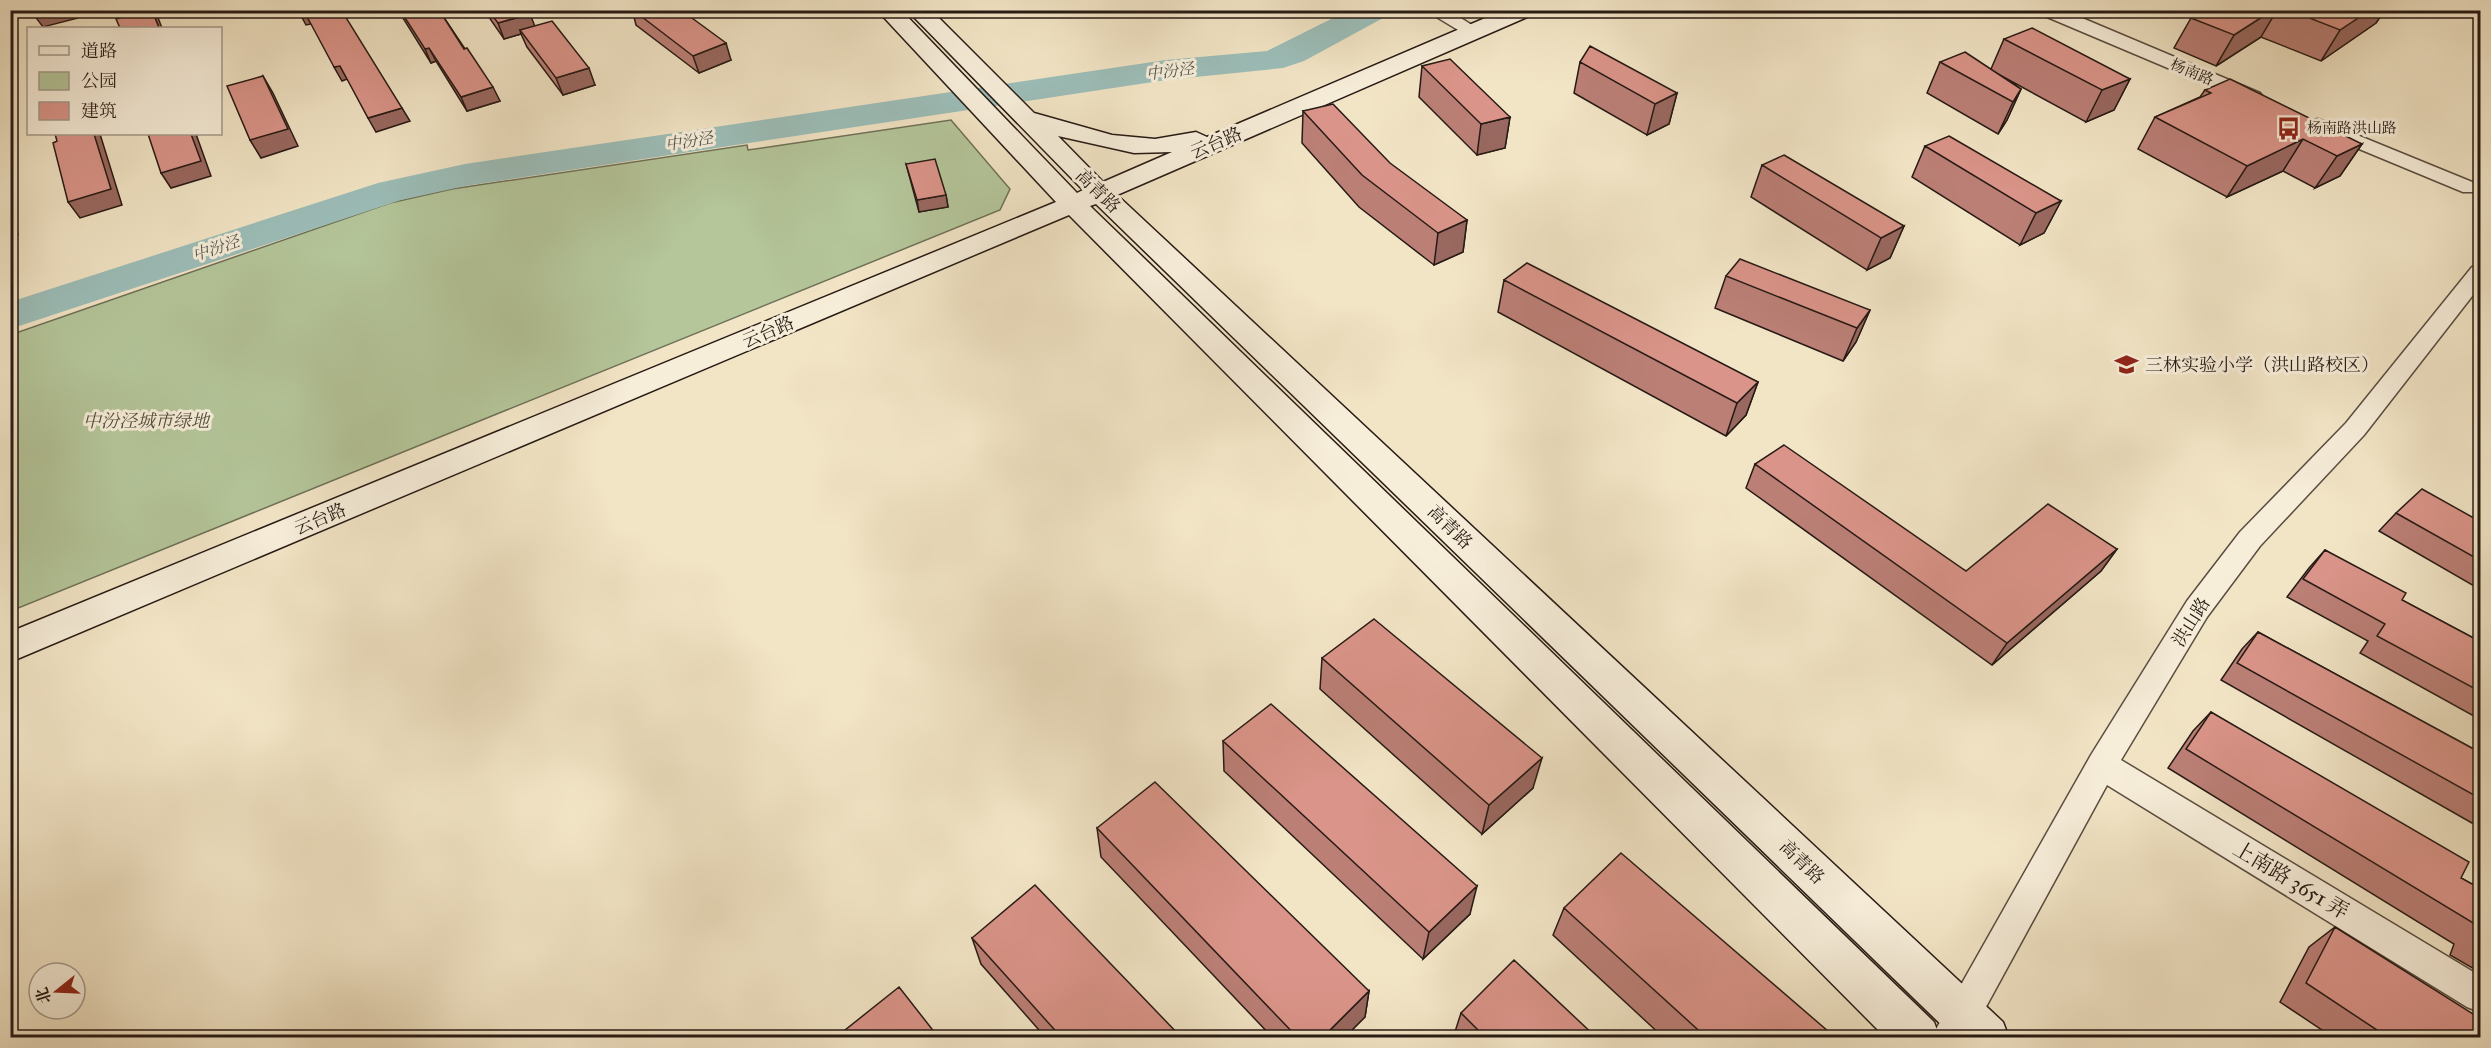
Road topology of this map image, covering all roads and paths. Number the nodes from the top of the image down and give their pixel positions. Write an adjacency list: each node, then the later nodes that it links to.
1 (888, 10): 12 (main road, 高青路)
2 (918, 10): 8 (main road, 高青路)
3 (1434, 10): 6 (street)
4 (1524, 10): 6 (main road, 云台路)
5 (2046, 10): 7 (street, 杨南路)
6 (1474, 32): 9 (main road, 云台路)
7 (2268, 104)
8 (1018, 112): 9 (main road); 12 (main road, 高青路)
9 (1283, 114): 12 (main road, 云台路)
10 (2300, 117): 11 (street)
11 (2475, 187): 13 (street)
12 (1086, 199): 15 (main road, 云台路); 18 (main road, 高青路); 19 (main road, 高青路)
13 (2481, 209)
14 (2481, 272): 16 (street, 洪山路)
15 (10, 648)
16 (2102, 765): 17 (street, 上南路 3651 弄); 18 (street, 洪山路)
17 (2481, 995)
18 (1966, 1030)
19 (1918, 1038)

